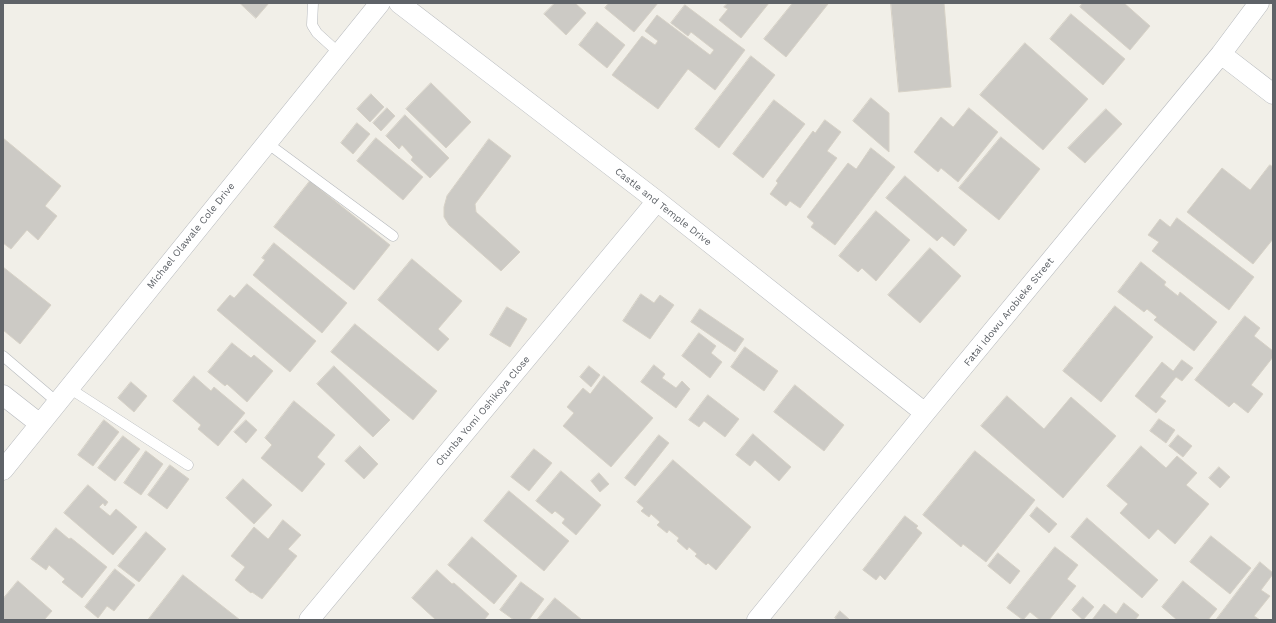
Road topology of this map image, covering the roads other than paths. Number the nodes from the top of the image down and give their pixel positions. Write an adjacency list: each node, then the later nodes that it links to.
1 (313, 3): 5 (lane)
2 (380, 3): 5 (street, Michael Olawale Cole Drive)
3 (399, 3): 9 (street, Castle and Temple Drive)
4 (1260, 3): 6 (street, Fatai Idowu Arobieke Street)
5 (339, 53): 8 (street, Michael Olawale Cole Drive)
6 (1221, 54): 7 (street); 14 (street, Fatai Idowu Arobieke Street)
7 (1273, 94)
8 (267, 143): 10 (lane); 13 (street, Michael Olawale Cole Drive)
9 (657, 201): 14 (street, Castle and Temple Drive); 18 (street, Otunba Yomi Oshikoya Close)
10 (394, 236)
11 (3, 356): 13 (lane)
12 (3, 395): 15 (street)
13 (63, 395): 15 (street, Michael Olawale Cole Drive); 16 (lane)
14 (925, 413): 19 (street, Fatai Idowu Arobieke Street)
15 (40, 424): 17 (street, Michael Olawale Cole Drive)
16 (188, 465)
17 (3, 470)
18 (309, 620)
19 (757, 620)

